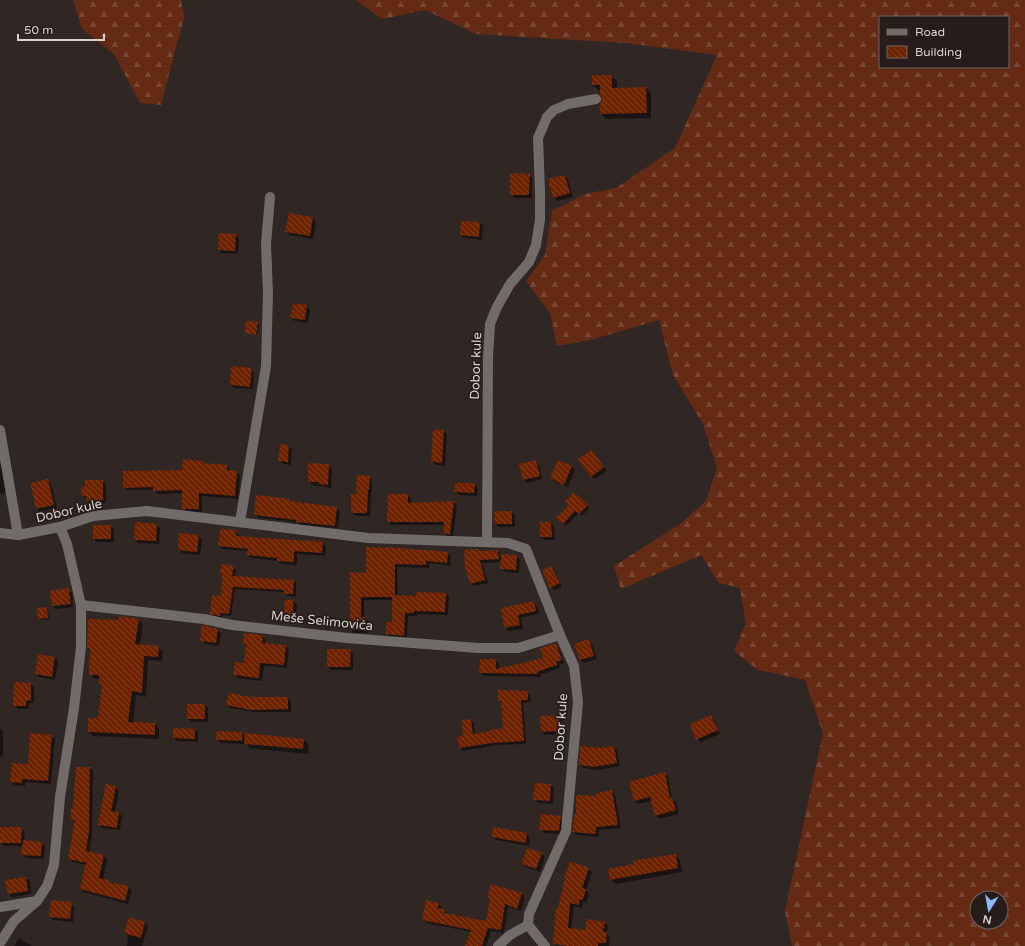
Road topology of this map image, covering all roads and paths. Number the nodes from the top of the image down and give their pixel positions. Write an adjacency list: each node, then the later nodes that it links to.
1 (596, 99): 8 (street, Dobor kule)
2 (270, 197): 4 (street)
3 (0, 430): 7 (street)
4 (240, 522): 5 (street, Dobor kule); 8 (street, Dobor kule)
5 (60, 528): 7 (street, Dobor kule); 9 (street)
6 (0, 533): 7 (street, Dobor kule)
7 (18, 535)
8 (487, 541): 10 (street, Dobor kule)
9 (81, 605): 10 (street, Meše Selimovića); 11 (street)
10 (560, 635): 13 (street, Dobor kule)
11 (37, 902): 12 (street); 14 (street)
12 (0, 907)
13 (528, 924): 15 (street); 16 (street)
14 (0, 943)
15 (498, 946)
16 (545, 946)

